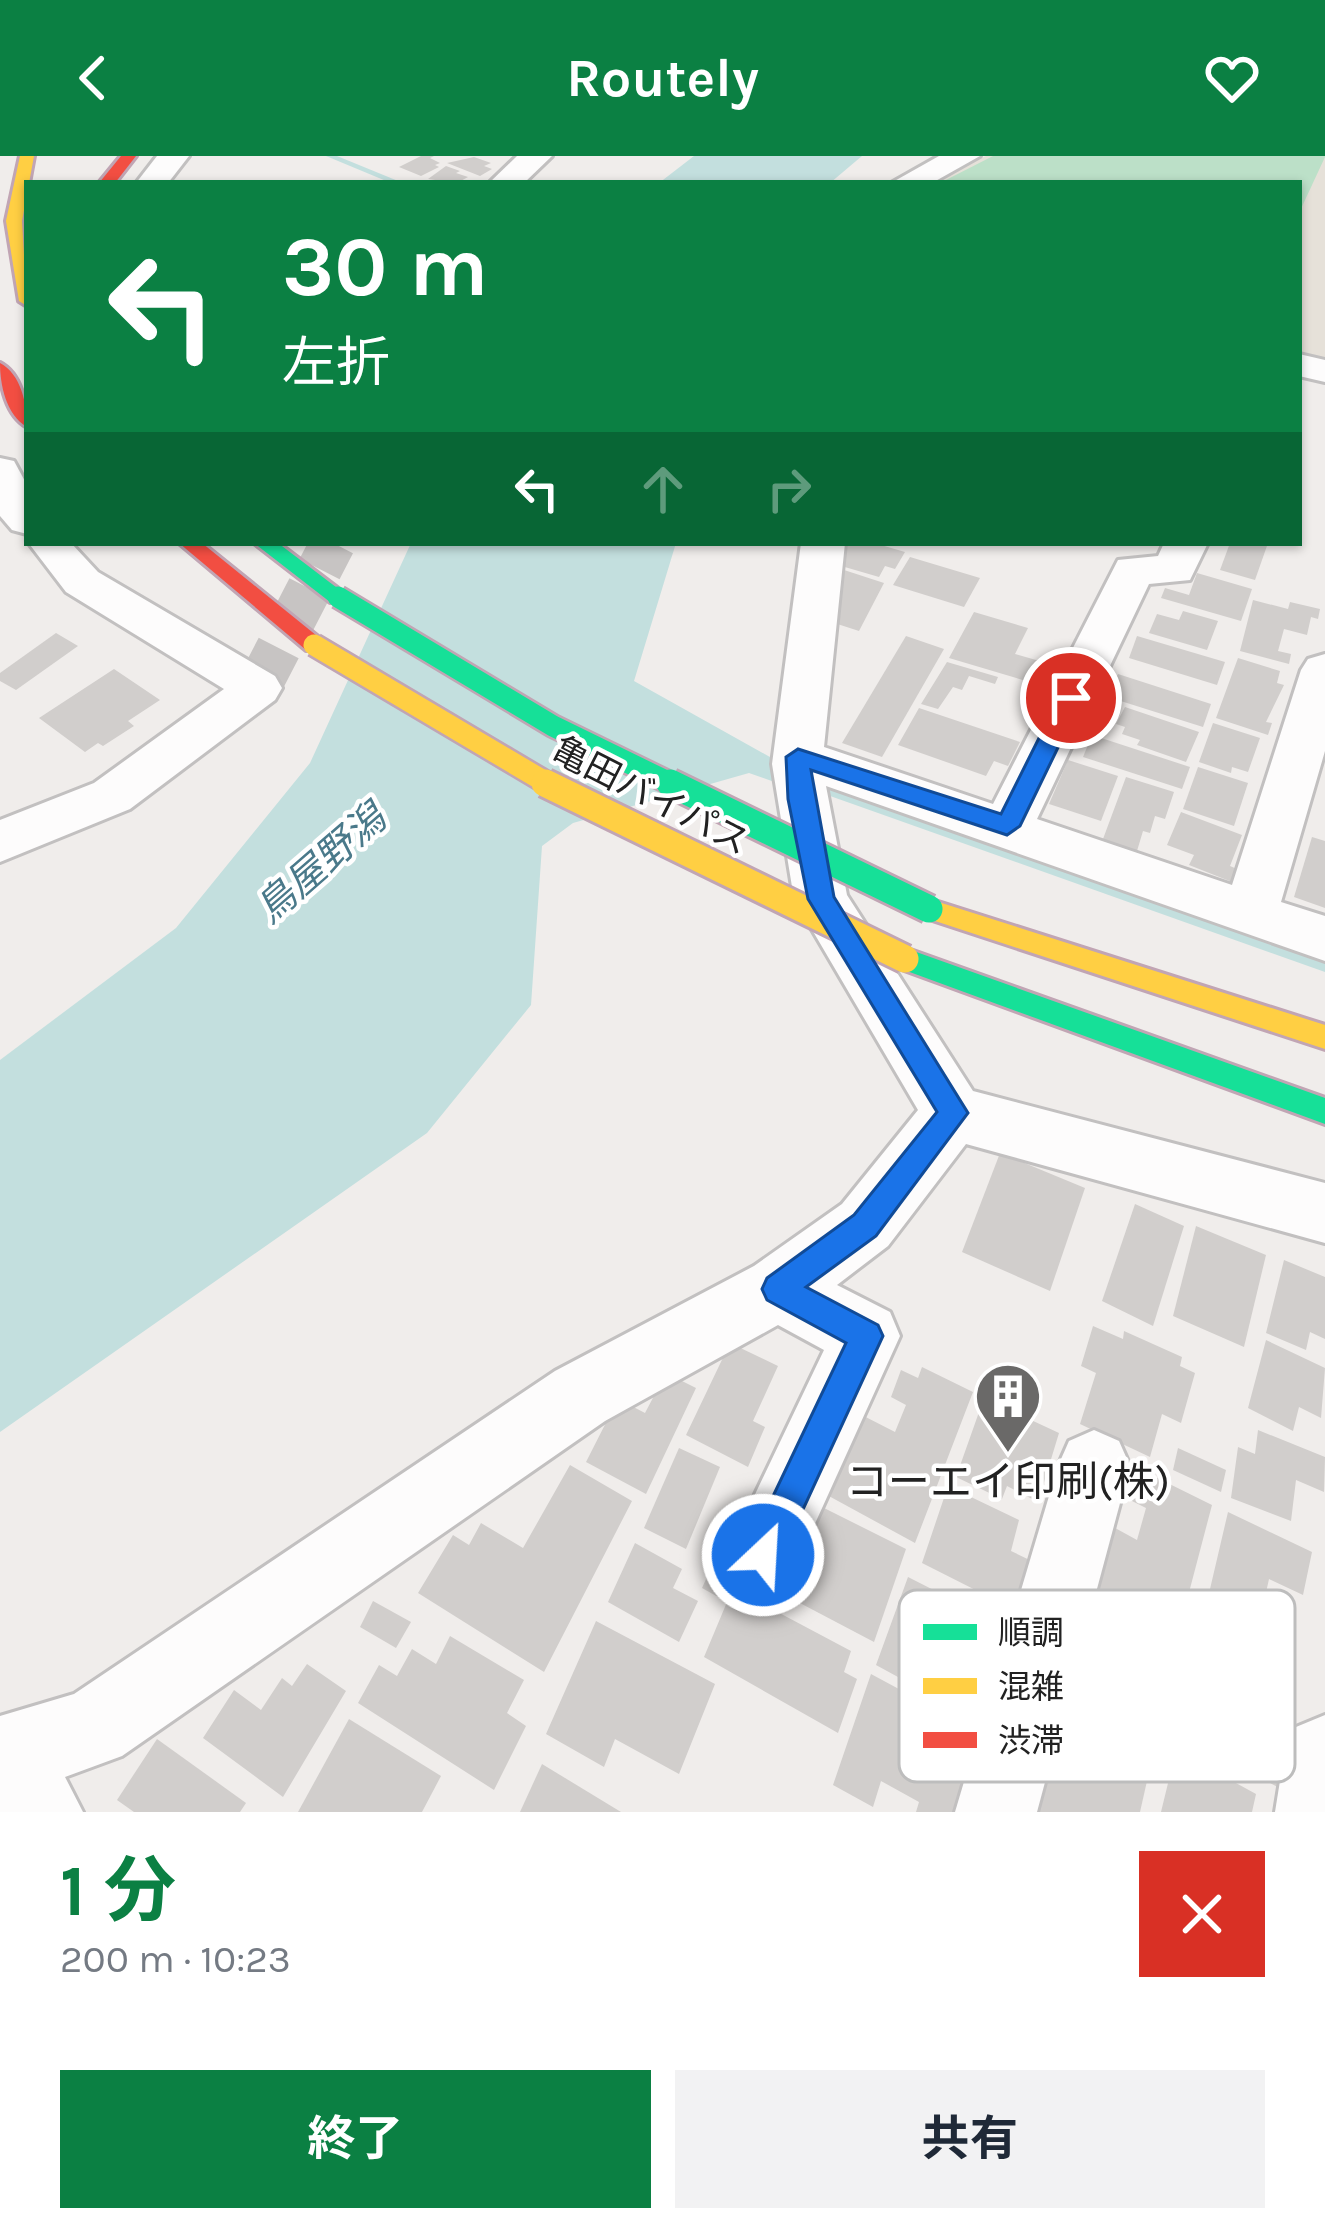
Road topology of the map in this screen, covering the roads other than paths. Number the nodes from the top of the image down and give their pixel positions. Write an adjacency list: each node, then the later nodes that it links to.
1 (27, 156): 8 (highway)
2 (129, 156): 5 (highway)
3 (173, 156): 6 (street)
4 (964, 156): 7 (street)
5 (109, 180)
6 (154, 180)
7 (913, 180)
8 (24, 283)
9 (0, 368): 10 (highway)
10 (24, 415)
11 (0, 470): 12 (street)
12 (24, 518)
13 (50, 546): 21 (street)
14 (268, 546): 24 (highway, 亀田バイパス, bridge)
15 (823, 546): 19 (street)
16 (1185, 546): 20 (street)
17 (177, 548): 25 (highway, 亀田バイパス, bridge)
18 (1325, 670): 22 (street)
19 (798, 773): 20 (street); 26 (street)
20 (1007, 826): 22 (street)
21 (0, 842)
22 (1250, 914): 23 (street)
23 (1325, 939)
24 (1325, 1037)
25 (1325, 1111)
26 (953, 1113): 27 (street); 28 (street)
27 (1325, 1213)
28 (778, 1289): 30 (street); 33 (street)
29 (1094, 1466): 31 (street)
30 (763, 1555)
31 (1059, 1590)
32 (1325, 1756): 38 (street)
33 (0, 1757)
34 (0, 1778): 36 (street)
35 (1004, 1782): 37 (street)
36 (42, 1812)
37 (996, 1812)
38 (1316, 1812)

